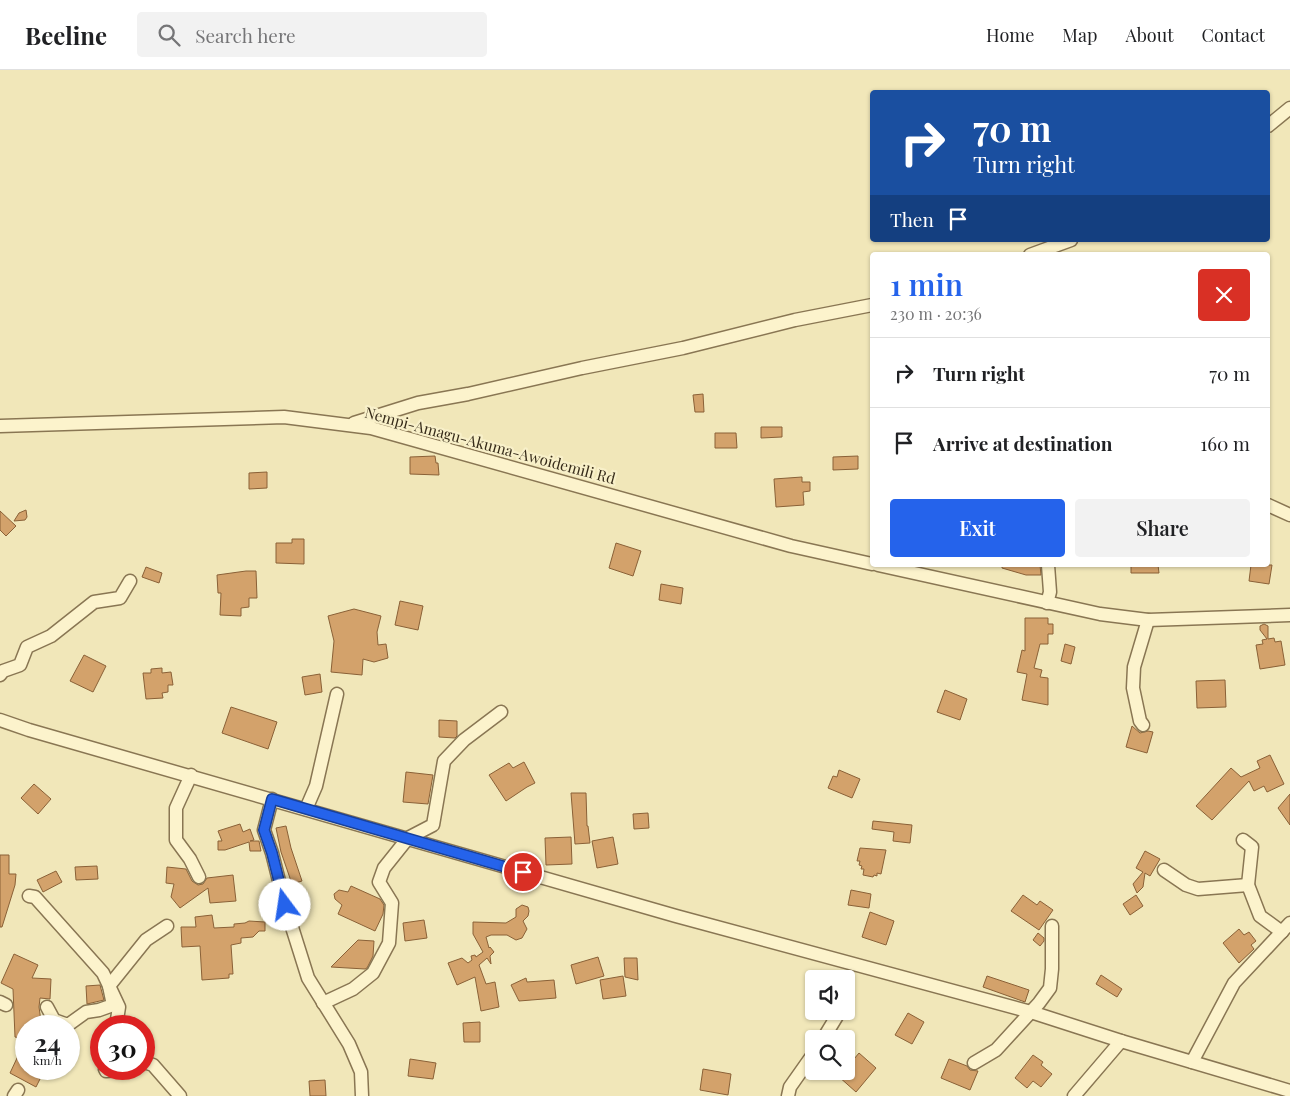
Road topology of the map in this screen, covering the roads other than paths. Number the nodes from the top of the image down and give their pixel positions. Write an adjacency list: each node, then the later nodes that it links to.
1 (1290, 108): 2 (street)
2 (1270, 124)
3 (1066, 242): 4 (street)
4 (1038, 252)
5 (870, 305): 6 (street)
6 (349, 425): 7 (street, Nempi-Amagu-Akuma-Awoidemili Rd); 10 (street, Nempi-Amagu-Akuma-Awoidemili Rd)
7 (0, 426)
8 (1270, 506): 9 (street)
9 (1290, 515)
10 (870, 564)
11 (887, 567): 14 (street)
12 (1048, 567): 14 (street)
13 (130, 581): 17 (street)
14 (1047, 603): 16 (street)
15 (1290, 615): 16 (street)
16 (1148, 620): 21 (street)
17 (0, 675)
18 (337, 694): 24 (street)
19 (501, 712): 25 (street)
20 (0, 720): 22 (street)
21 (1143, 725)
22 (191, 776): 23 (street); 28 (street)
23 (272, 799): 24 (street); 35 (street)
24 (306, 809): 25 (street)
25 (408, 838): 35 (street); 37 (street)
26 (1243, 840): 29 (street)
27 (1164, 870): 29 (street)
28 (199, 876)
29 (1248, 885): 33 (street)
30 (29, 896): 34 (street)
31 (167, 926): 34 (street)
32 (1052, 926): 37 (street)
33 (1286, 927): 40 (street)
34 (109, 986): 36 (street); 38 (street)
35 (323, 1003): 46 (street)
36 (46, 1008)
37 (1031, 1012): 39 (street); 41 (street)
38 (118, 1015)
39 (1121, 1042): 40 (street); 48 (street)
40 (1192, 1062): 44 (street)
41 (974, 1063)
42 (805, 1066): 47 (street)
43 (155, 1068): 45 (street)
44 (1290, 1091)
45 (180, 1096)
46 (362, 1096)
47 (788, 1096)
48 (1074, 1096)

